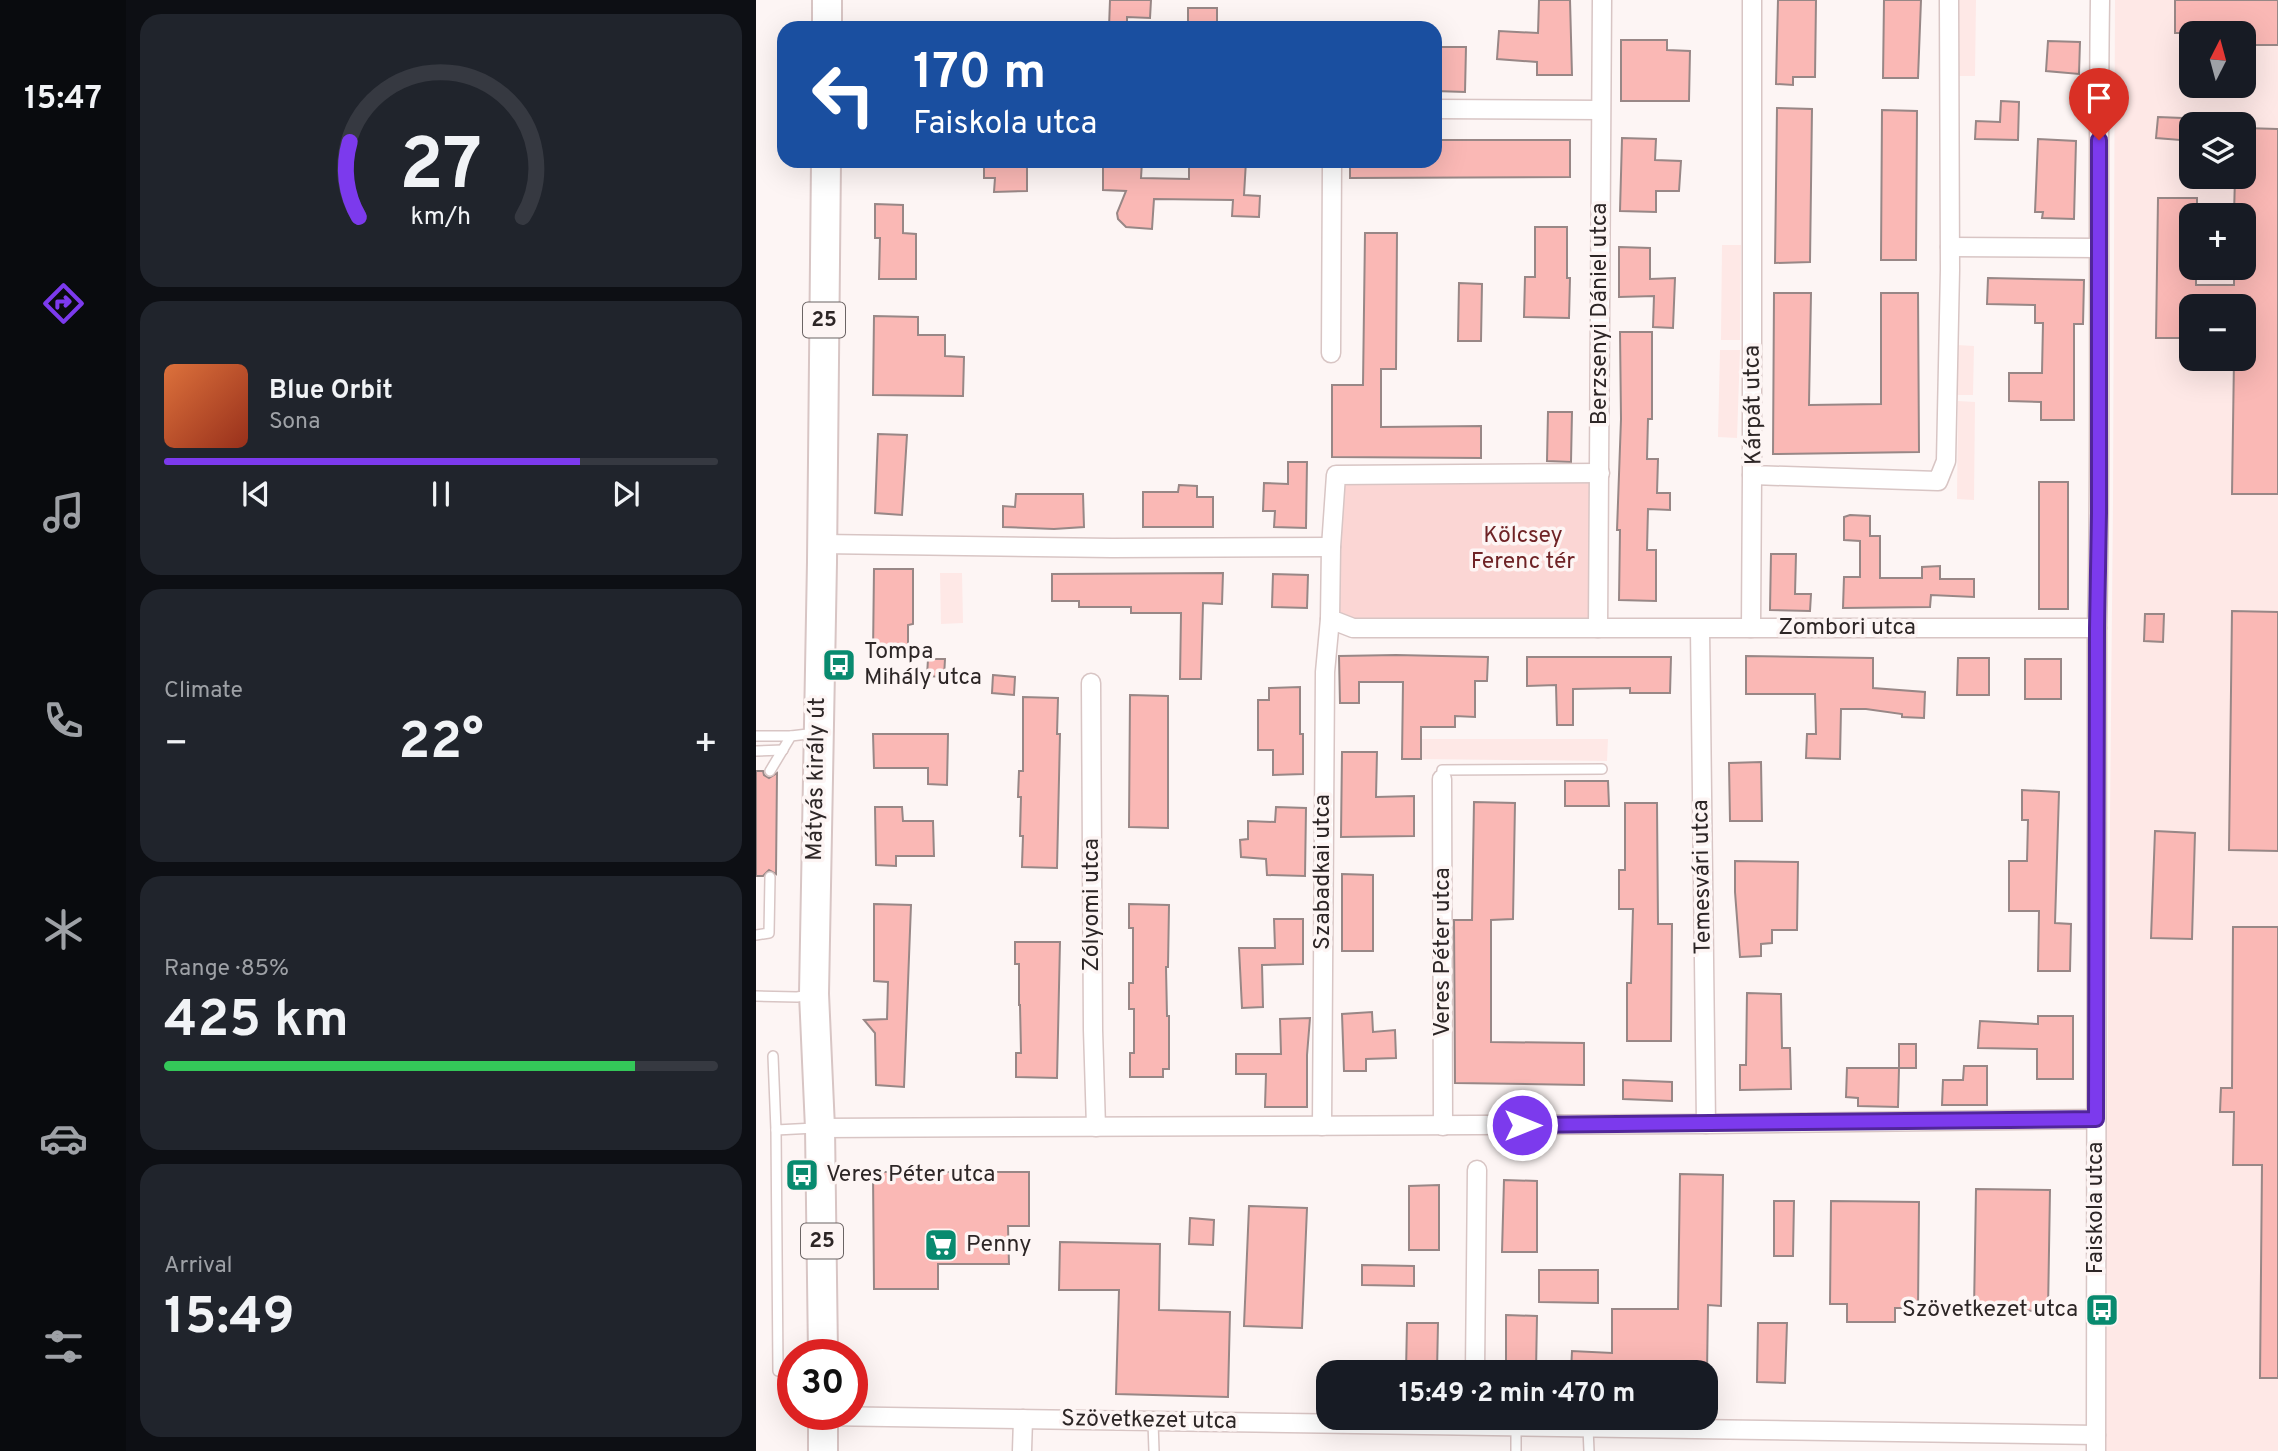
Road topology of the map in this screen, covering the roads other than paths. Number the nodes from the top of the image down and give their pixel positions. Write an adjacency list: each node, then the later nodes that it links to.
1 (827, 0): 6 (main road)
2 (1602, 0): 8 (street, Berzsenyi Dániel utca)
3 (1752, 0): 15 (street, Kárpát utca)
4 (1949, 0): 11 (street, Kárpát utca)
5 (2100, 0): 12 (street, Faiskola utca)
6 (827, 21)
7 (1442, 109): 8 (street)
8 (1601, 110): 14 (street, Berzsenyi Dániel utca)
9 (826, 168): 16 (main road, Mátyás király út / 25)
10 (1332, 168): 13 (street)
11 (1950, 247): 12 (street); 15 (street, Kárpát utca)
12 (2098, 248): 21 (street, Faiskola utca)
13 (1331, 353)
14 (1600, 473): 17 (street); 19 (street, Berzsenyi Dániel utca)
15 (1752, 475): 20 (street)
16 (822, 544): 17 (street); 24 (main road, Mátyás király út / 25)
17 (1331, 547): 18 (street)
18 (1330, 619): 19 (street); 38 (street, Szabadkai utca)
19 (1598, 628): 22 (street, Zombori utca)
20 (1751, 628): 21 (street, Zombori utca); 22 (street, Zombori utca)
21 (2097, 628): 36 (street, Faiskola utca)
22 (1700, 629): 37 (street, Temesvári utca)
23 (1091, 683): 40 (street, Zólyomi utca)
24 (804, 734): 25 (lane); 26 (lane); 33 (main road, Mátyás király út / 25)
25 (756, 736)
26 (783, 750): 27 (lane); 29 (lane)
27 (756, 751)
28 (1602, 769): 30 (lane)
29 (770, 771)
30 (1442, 779): 39 (street, Veres Péter utca)
31 (770, 877): 32 (lane)
32 (756, 934)
33 (814, 994): 34 (lane); 41 (main road, Mátyás király út / 25)
34 (756, 996)
35 (773, 1056): 42 (lane)
36 (2096, 1119): 37 (street); 55 (street, Faiskola utca)
37 (1706, 1124): 39 (street)
38 (1322, 1126): 39 (street); 40 (street)
39 (1443, 1126)
40 (1096, 1127): 41 (street)
41 (820, 1128): 42 (lane); 45 (main road, Mátyás király út / 25)
42 (776, 1130): 44 (lane)
43 (1478, 1170): 46 (street)
44 (778, 1339)
45 (823, 1339)
46 (1475, 1360)
47 (868, 1416): 48 (street, Szövetkezet utca)
48 (1023, 1419): 49 (street, Szövetkezet utca); 57 (street)
49 (1153, 1422): 50 (street, Szövetkezet utca); 58 (lane)
50 (1316, 1422)
51 (823, 1430): 56 (main road)
52 (1516, 1430): 59 (lane)
53 (1588, 1430): 60 (lane)
54 (1656, 1430): 55 (street, Szövetkezet utca)
55 (2096, 1443)
56 (823, 1451)
57 (1022, 1451)
58 (1154, 1451)
59 (1516, 1451)
60 (1589, 1451)

